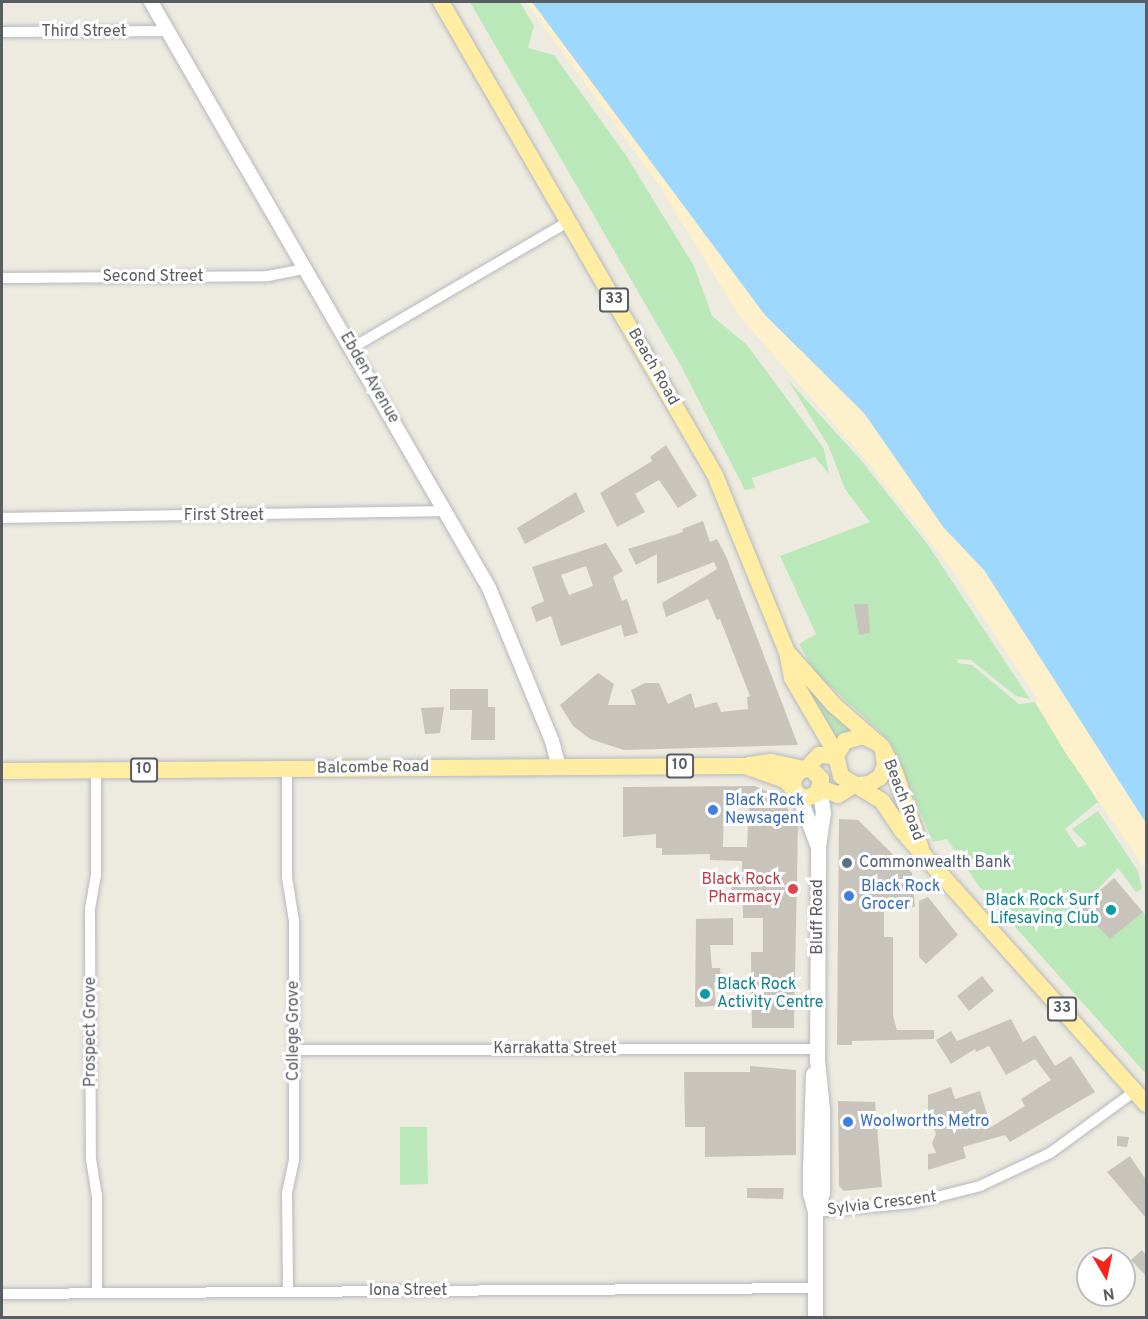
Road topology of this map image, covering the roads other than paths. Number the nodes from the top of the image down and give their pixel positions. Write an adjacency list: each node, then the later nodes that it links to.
1 (152, 2): 3 (street, Ebden Avenue)
2 (441, 2): 5 (main road, Beach Road / 33)
3 (167, 31): 4 (street, Third Street); 6 (street, Ebden Avenue)
4 (2, 32)
5 (568, 222): 8 (street); 11 (main road, Beach Road / 33)
6 (304, 269): 7 (street, Second Street); 8 (street, Ebden Avenue)
7 (2, 278)
8 (352, 348): 9 (street, Ebden Avenue)
9 (446, 511): 10 (street, First Street); 15 (street, Ebden Avenue)
10 (2, 518)
11 (787, 652): 12 (main road, Beach Road / 33); 13 (main road, Beach Road / 33)
12 (881, 747): 13 (main road, Beach Road); 20 (main road, Beach Road); 24 (main road, Beach Road / 33)
13 (836, 756): 17 (main road); 20 (main road, Beach Road / 33)
14 (745, 766): 15 (main road, Balcombe Road / 10); 17 (main road, Balcombe Road / 10); 22 (main road, Balcombe Road / 10)
15 (559, 767): 16 (main road, Balcombe Road / 10)
16 (287, 769): 18 (main road, Balcombe Road / 10); 25 (street, College Grove)
17 (805, 769): 21 (main road); 22 (main road)
18 (96, 770): 19 (main road, Balcombe Road / 10); 32 (street, Prospect Grove)
19 (2, 771)
20 (855, 785): 21 (main road); 24 (main road, Beach Road / 33)
21 (820, 790): 22 (main road); 23 (main road, Bluff Road)
22 (796, 791): 23 (main road, Bluff Road)
23 (818, 847): 26 (main road, Bluff Road)
24 (922, 852): 27 (main road, Beach Road / 33)
25 (294, 1050): 26 (street, Karrakatta Street); 31 (street, College Grove)
26 (817, 1054): 29 (main road, Bluff Road)
27 (1135, 1091): 28 (main road, Beach Road / 33); 29 (street, Sylvia Crescent)
28 (1146, 1104)
29 (816, 1212): 30 (main road, Bluff Road)
30 (815, 1288): 31 (street, Iona Street); 34 (main road, Bluff Road)
31 (288, 1292): 32 (street, Iona Street)
32 (96, 1293): 33 (street, Iona Street)
33 (2, 1294)
34 (815, 1317)

